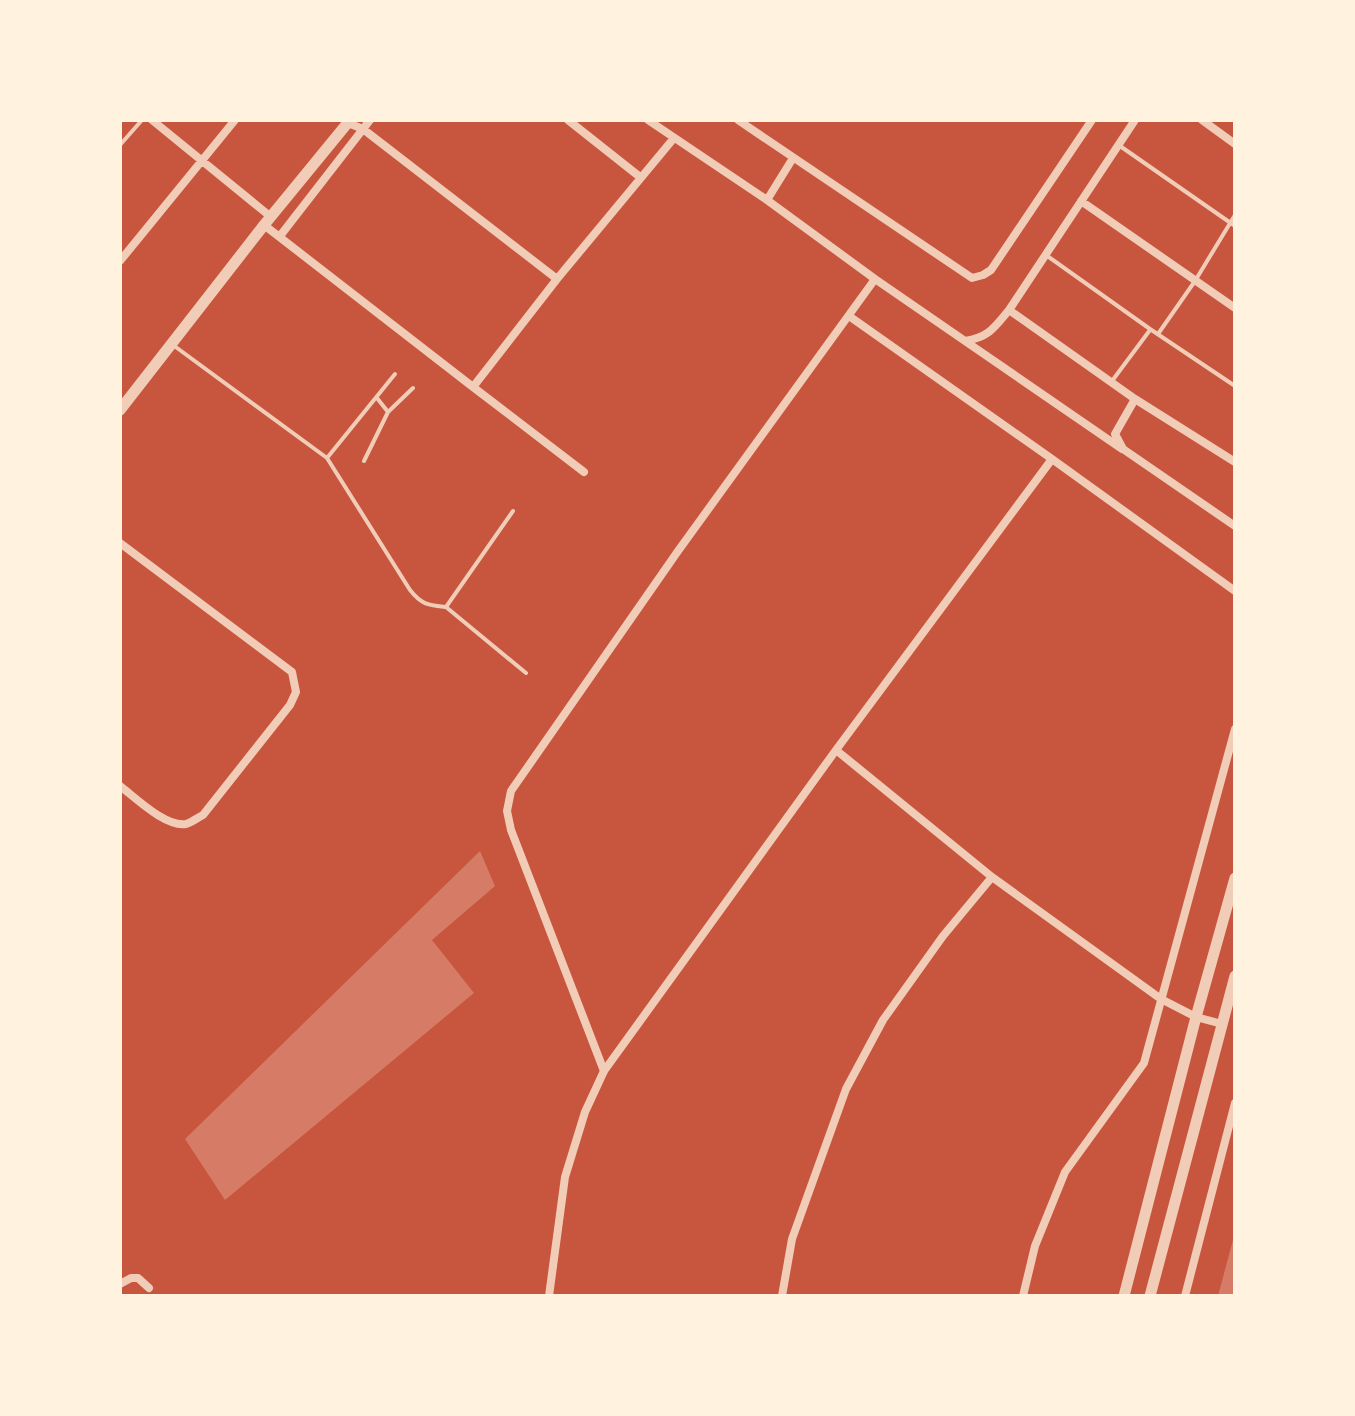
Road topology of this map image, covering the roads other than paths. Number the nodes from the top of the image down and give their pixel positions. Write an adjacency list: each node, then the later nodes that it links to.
1 (142, 120): 15 (lane)
2 (152, 120): 18 (street)
3 (235, 120): 18 (street)
4 (370, 120): 12 (street)
5 (568, 120): 19 (street)
6 (648, 120): 13 (street)
7 (738, 120): 17 (street)
8 (1092, 120): 17 (street)
9 (1135, 120): 16 (street)
10 (1202, 120): 14 (street)
11 (349, 122): 12 (street); 23 (street)
12 (363, 129): 26 (street); 29 (street)
13 (674, 138): 19 (street); 20 (street)
14 (1235, 144)
15 (120, 145)
16 (1118, 145): 21 (street); 24 (lane)
17 (793, 158): 20 (street)
18 (201, 161): 23 (street); 28 (street)
19 (640, 177): 29 (street)
20 (767, 200): 30 (street)
21 (1081, 201): 27 (street); 31 (street)
22 (1235, 215): 24 (lane)
23 (268, 221): 26 (street); 38 (street)
24 (1230, 222): 25 (lane); 31 (lane)
25 (1235, 226)
26 (280, 236): 42 (street)
27 (1045, 254): 33 (street); 35 (lane)
28 (120, 261)
29 (557, 279): 42 (street)
30 (875, 279): 34 (street); 37 (street)
31 (1195, 281): 32 (street); 36 (lane)
32 (1235, 308)
33 (1009, 310): 37 (street); 40 (street)
34 (849, 316): 50 (street); 69 (street)
35 (1150, 329): 36 (lane); 40 (lane)
36 (1158, 334): 41 (lane)
37 (965, 341): 48 (street)
38 (171, 343): 46 (street); 49 (lane)
39 (395, 374): 44 (lane)
40 (1111, 382): 45 (street)
41 (1235, 386)
42 (473, 387): 53 (street)
43 (413, 388): 47 (lane)
44 (377, 398): 47 (lane); 49 (lane)
45 (1135, 399): 48 (street); 52 (street)
46 (120, 410)
47 (388, 412): 51 (lane)
48 (1123, 449): 55 (street)
49 (327, 458): 58 (lane)
50 (1052, 459): 57 (street); 61 (street)
51 (364, 461)
52 (1235, 462)
53 (584, 472)
54 (513, 511): 58 (lane)
55 (1235, 526)
56 (120, 543): 62 (street)
57 (1235, 591)
58 (446, 607): 59 (lane)
59 (526, 673)
60 (1235, 729): 66 (street)
61 (836, 750): 63 (street); 69 (street)
62 (120, 786)
63 (992, 877): 66 (street); 74 (street)
64 (1235, 878): 67 (street)
65 (1235, 976): 68 (street)
66 (1161, 999): 67 (street); 75 (street)
67 (1196, 1017): 68 (street); 76 (street)
68 (1222, 1024): 77 (street)
69 (604, 1071): 73 (street)
70 (1235, 1103): 78 (street)
71 (120, 1284): 72 (street)
72 (149, 1288)
73 (549, 1296)
74 (782, 1296)
75 (1023, 1296)
76 (1124, 1296)
77 (1150, 1296)
78 (1185, 1296)

